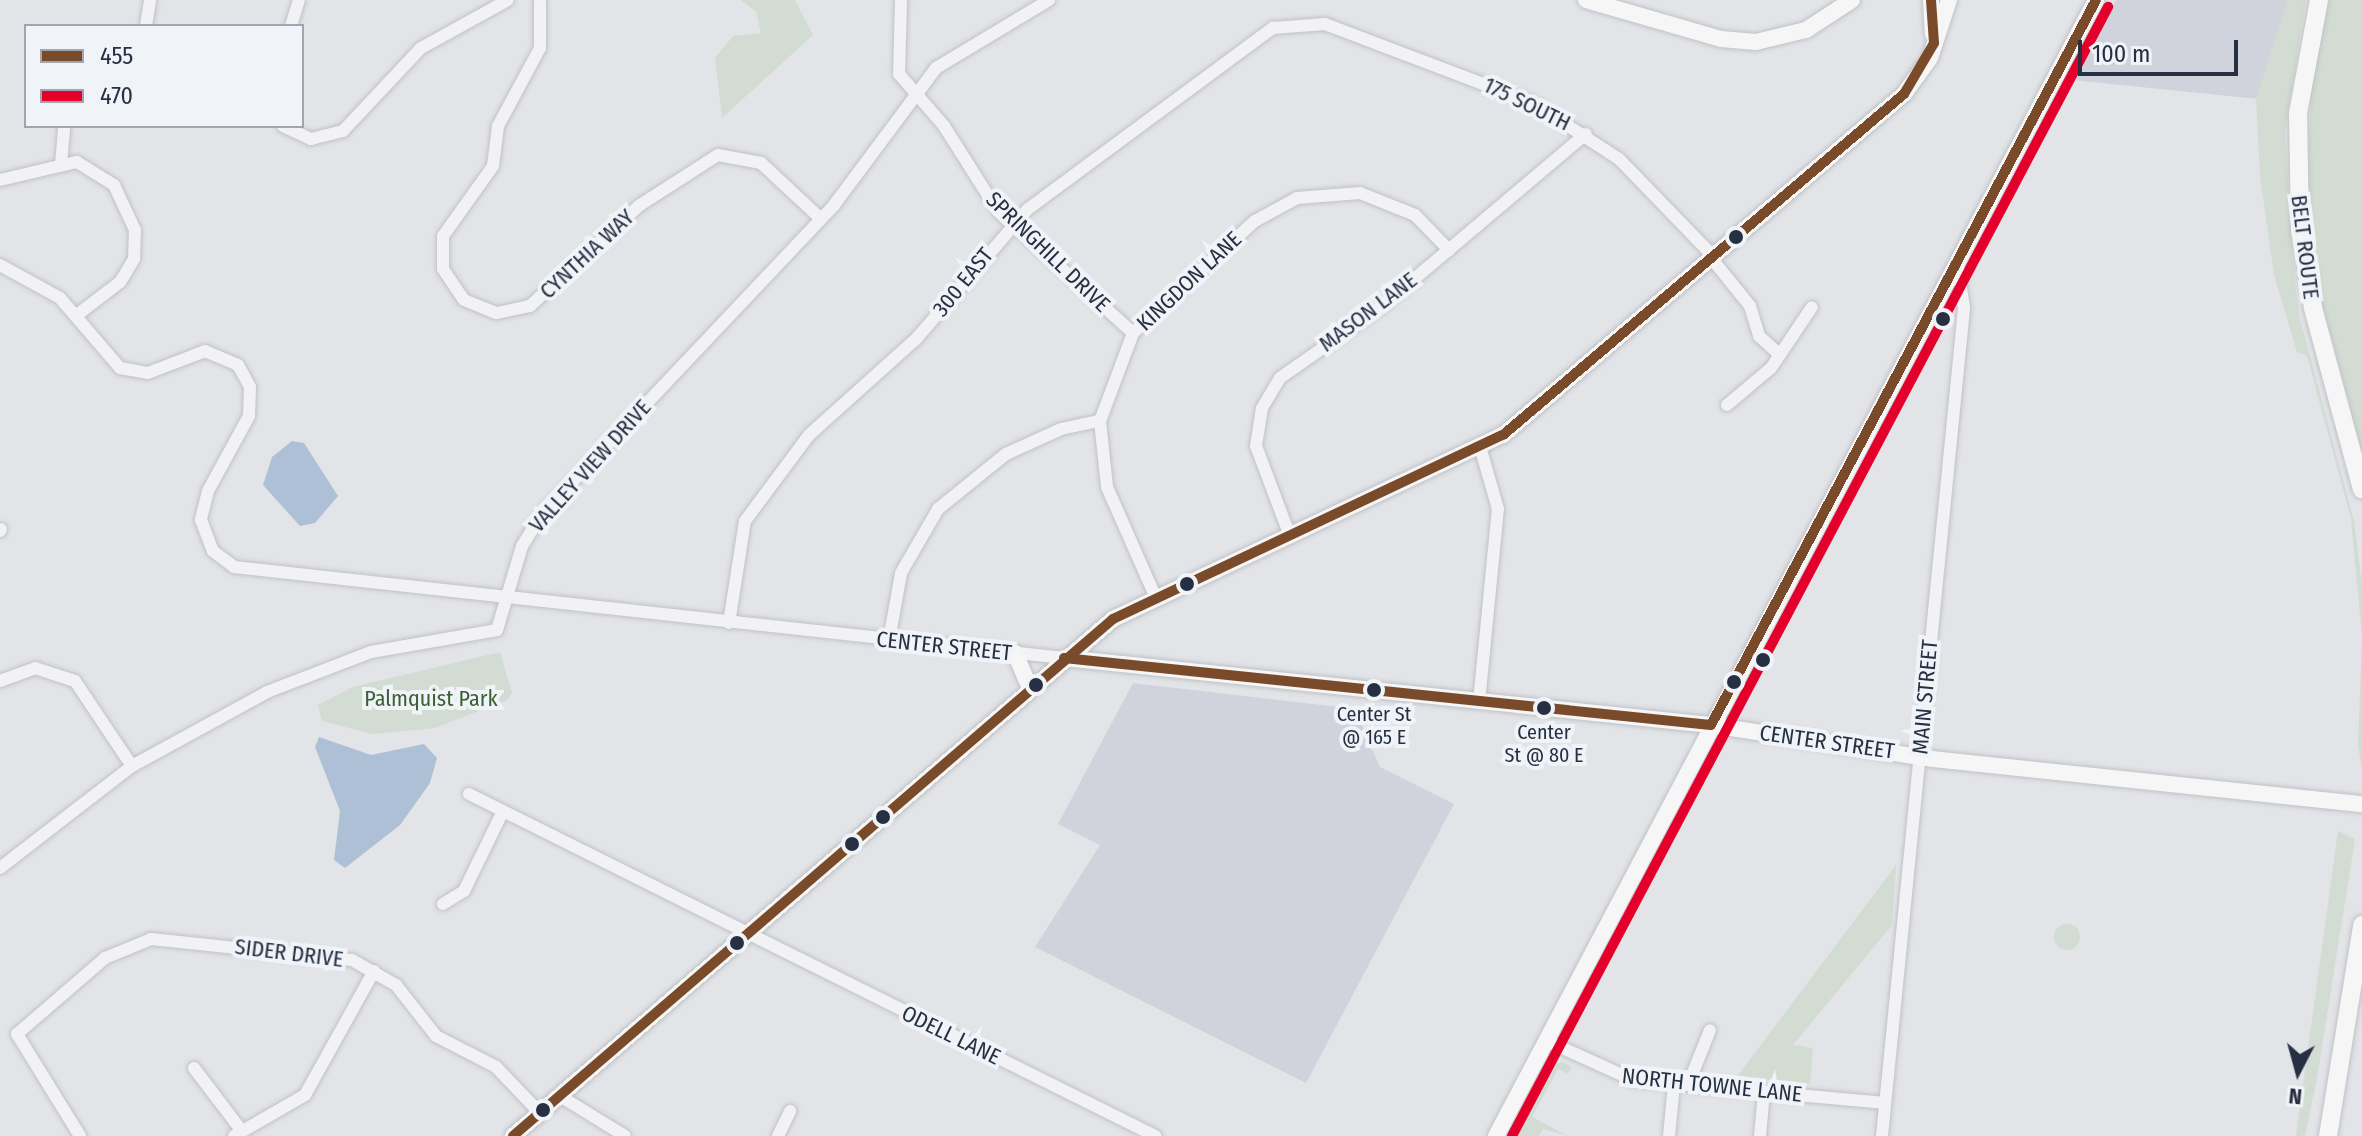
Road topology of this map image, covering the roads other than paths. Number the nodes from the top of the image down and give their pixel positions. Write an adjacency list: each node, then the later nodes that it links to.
1 (150, 0): 14 (street)
2 (299, 0): 15 (street)
3 (508, 0): 19 (street)
4 (540, 0): 23 (street, CYNTHIA WAY)
5 (901, 0): 17 (street, SPRINGHILL DRIVE)
6 (1049, 0): 17 (street, VALLEY VIEW DRIVE)
7 (1586, 0): 8 (main road)
8 (1852, 0)
9 (1931, 0): 16 (main road)
10 (1949, 0): 16 (main road)
11 (2096, 0): 27 (main road)
12 (2319, 0): 36 (highway, BELT ROUTE)
13 (1298, 22): 20 (street, 175 SOUTH); 24 (street, 300 EAST)
14 (146, 24)
15 (292, 24)
16 (1934, 43): 26 (main road)
17 (915, 94): 23 (street, VALLEY VIEW DRIVE); 24 (street, SPRINGHILL DRIVE)
18 (64, 128): 21 (street)
19 (287, 128)
20 (1586, 134): 25 (street, MASON LANE); 26 (street, 175 SOUTH)
21 (61, 164): 22 (street); 30 (street)
22 (0, 180)
23 (821, 219): 39 (street, VALLEY VIEW DRIVE)
24 (1013, 225): 31 (street, SPRINGHILL DRIVE); 40 (street, 300 EAST)
25 (1449, 250): 31 (street, KINGDON LANE); 37 (street, MASON LANE)
26 (1713, 258): 32 (street, 175 SOUTH); 35 (main road)
27 (1956, 260): 47 (main road); 48 (street, MAIN STREET)
28 (0, 265): 30 (street)
29 (1812, 307): 32 (street)
30 (77, 315): 39 (street, CENTER STREET)
31 (1133, 333): 34 (street, KINGDON LANE)
32 (1780, 355): 33 (street)
33 (1727, 405)
34 (1100, 421): 38 (street); 41 (street)
35 (1481, 450): 37 (main road); 46 (street)
36 (2362, 490)
37 (1290, 536): 38 (main road)
38 (1155, 596): 43 (main road)
39 (509, 600): 40 (street, CENTER STREET); 49 (street, VALLEY VIEW DRIVE)
40 (729, 623): 41 (street, CENTER STREET)
41 (889, 640): 42 (street, CENTER STREET)
42 (1015, 653): 43 (street, CENTER STREET); 45 (main road)
43 (1064, 658): 45 (main road); 46 (main road, CENTER STREET)
44 (0, 681): 49 (street)
45 (1030, 689): 56 (main road)
46 (1479, 702): 47 (main road, CENTER STREET)
47 (1711, 725): 48 (main road, CENTER STREET); 59 (main road)
48 (1919, 756): 51 (main road, CENTER STREET); 65 (street, MAIN STREET)
49 (132, 766): 53 (street, VALLEY VIEW DRIVE)
50 (469, 794): 52 (street, ODELL LANE)
51 (2362, 804)
52 (501, 815): 54 (street); 56 (street, ODELL LANE)
53 (0, 868)
54 (443, 904)
55 (2362, 925): 79 (highway)
56 (748, 934): 64 (main road); 68 (street, ODELL LANE)
57 (374, 971): 67 (street, SIDER DRIVE); 69 (street); 70 (street, SIDER DRIVE)
58 (1710, 1030): 62 (street)
59 (1547, 1041): 61 (street, NORTH TOWNE LANE); 75 (main road)
60 (194, 1068): 69 (street)
61 (1674, 1084): 62 (street, NORTH TOWNE LANE); 76 (street)
62 (1688, 1085): 63 (street, NORTH TOWNE LANE)
63 (1764, 1092): 65 (street, NORTH TOWNE LANE); 77 (street)
64 (560, 1096): 67 (main road); 72 (street)
65 (1885, 1103): 78 (street, MAIN STREET)
66 (790, 1111): 73 (street)
67 (540, 1113): 71 (main road)
68 (1136, 1132): 74 (street, ODELL LANE)
69 (238, 1133)
70 (80, 1136)
71 (513, 1136)
72 (625, 1136)
73 (778, 1136)
74 (1155, 1136)
75 (1496, 1136)
76 (1669, 1136)
77 (1760, 1136)
78 (1882, 1136)
79 (2328, 1136)

